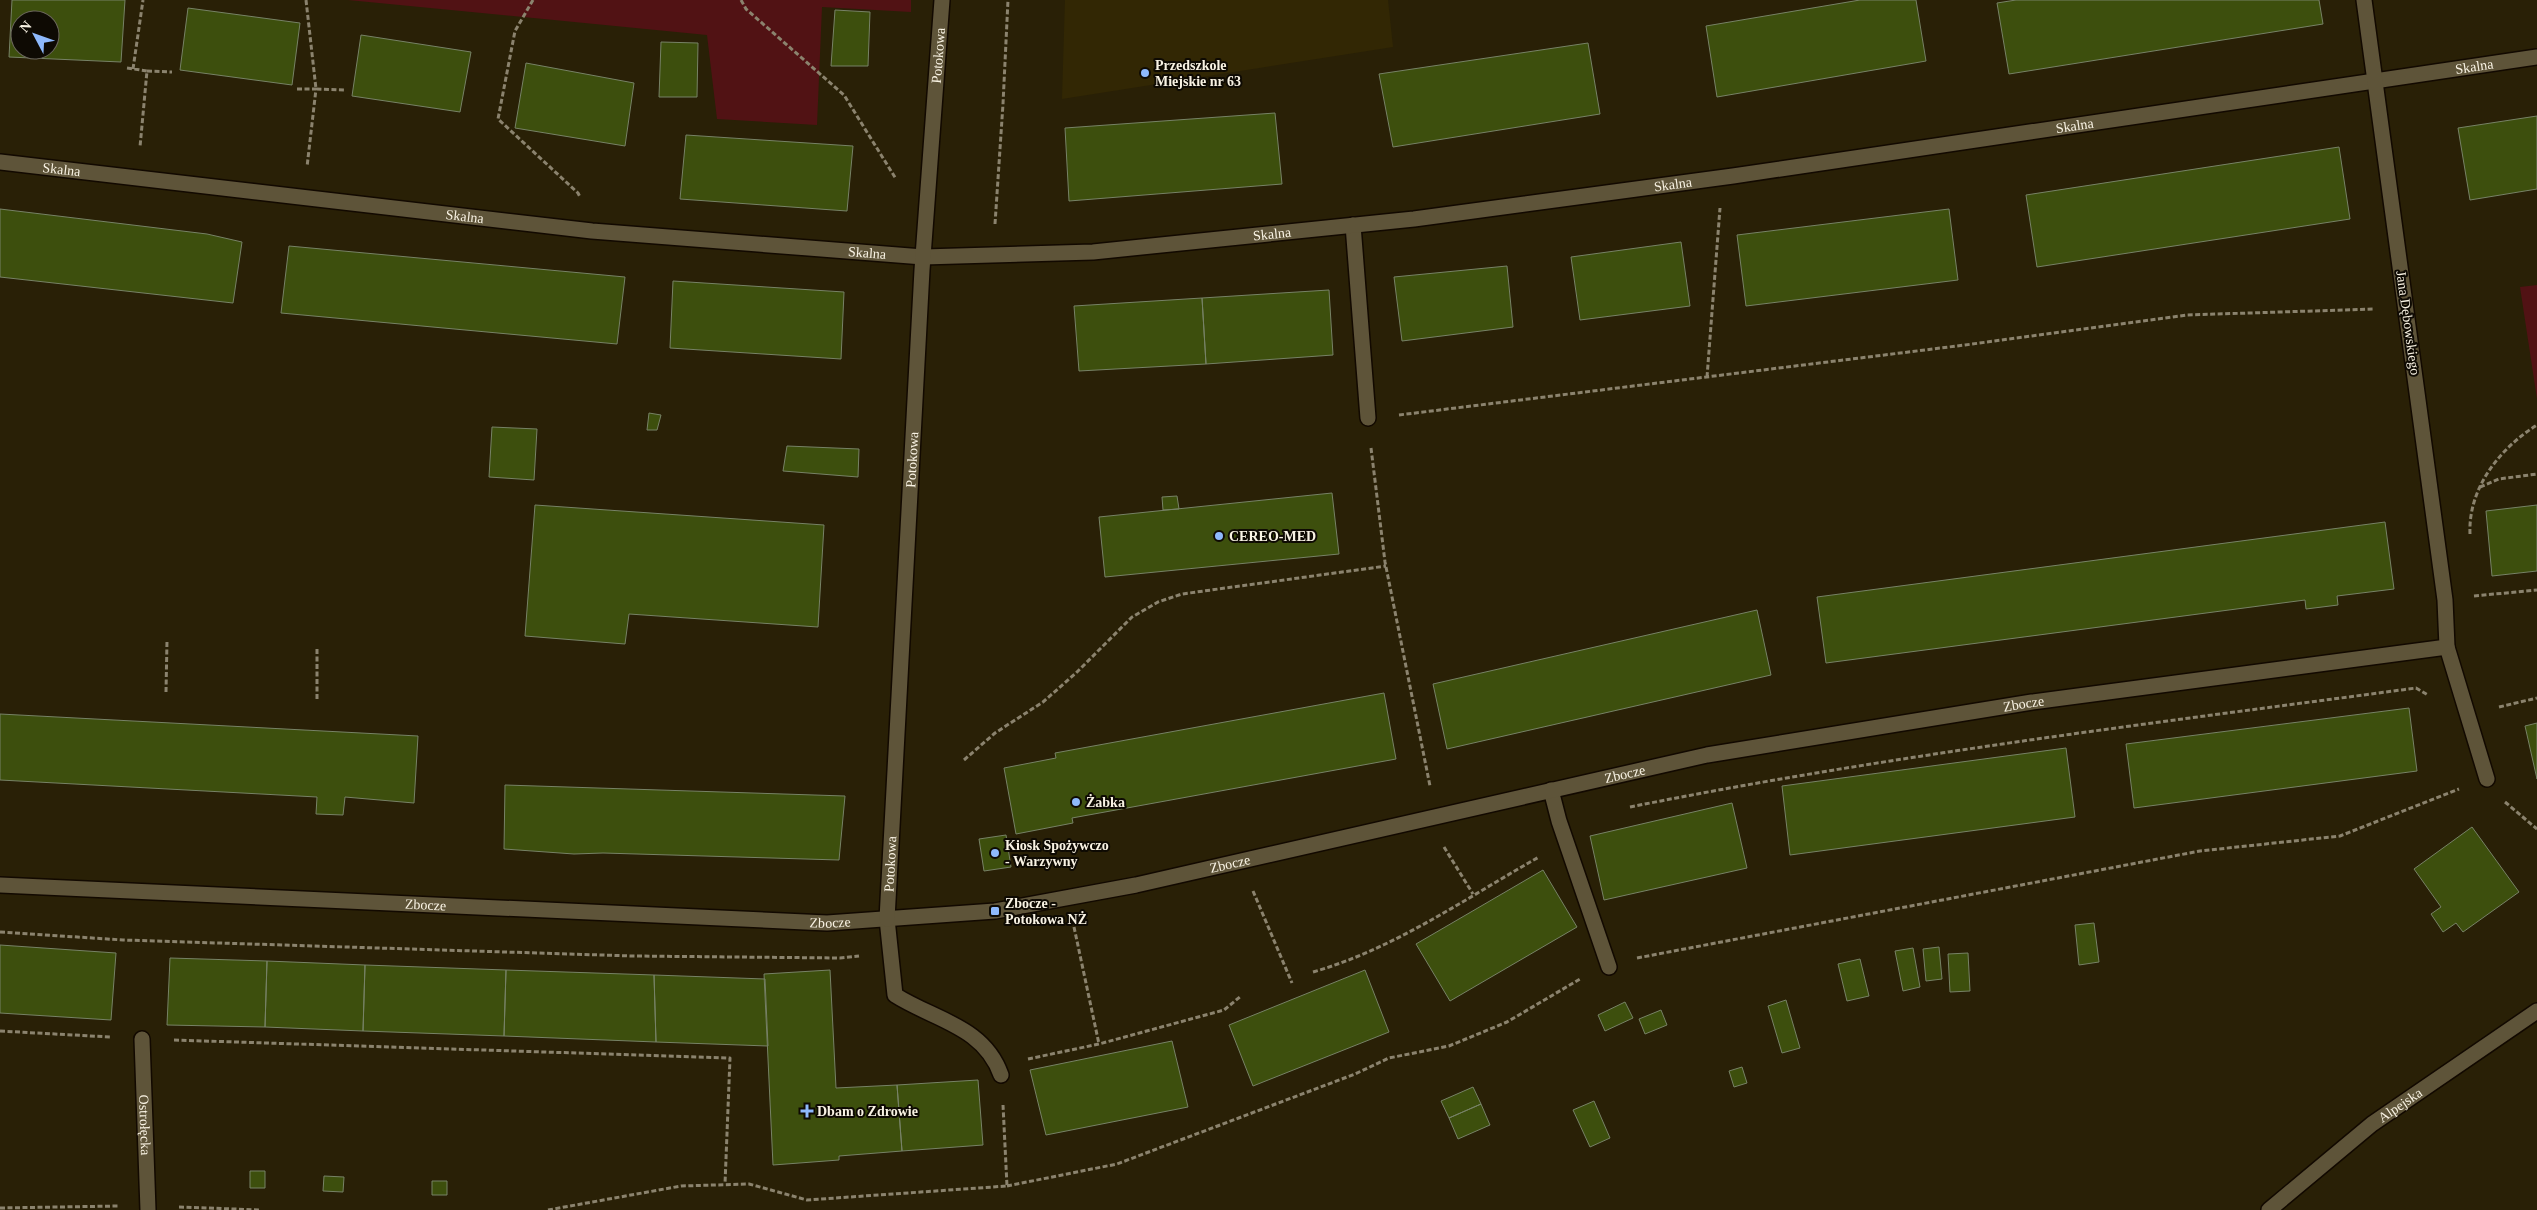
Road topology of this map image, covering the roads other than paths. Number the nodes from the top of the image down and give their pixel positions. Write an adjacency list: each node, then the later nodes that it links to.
1 (942, 0): 7 (street, Potokowa)
2 (2364, 0): 4 (street, Jana Dębowskiego)
3 (2537, 57): 4 (street, Skalna)
4 (2375, 81): 6 (street, Skalna); 9 (street, Jana Dębowskiego)
5 (0, 162): 7 (street, Skalna)
6 (1353, 225): 7 (street, Skalna); 8 (street)
7 (923, 257): 13 (street, Potokowa)
8 (1368, 418)
9 (2447, 647): 10 (street, Jana Dębowskiego); 11 (street, Zbocze)
10 (2487, 779)
11 (1552, 790): 13 (street, Zbocze); 14 (street)
12 (0, 885): 13 (street, Zbocze)
13 (887, 919): 17 (street, Potokowa)
14 (1609, 967)
15 (2537, 1011): 19 (street, Alpejska)
16 (142, 1039): 18 (street, Ostrołęcka)
17 (1000, 1070)
18 (148, 1208)
19 (2269, 1210)

